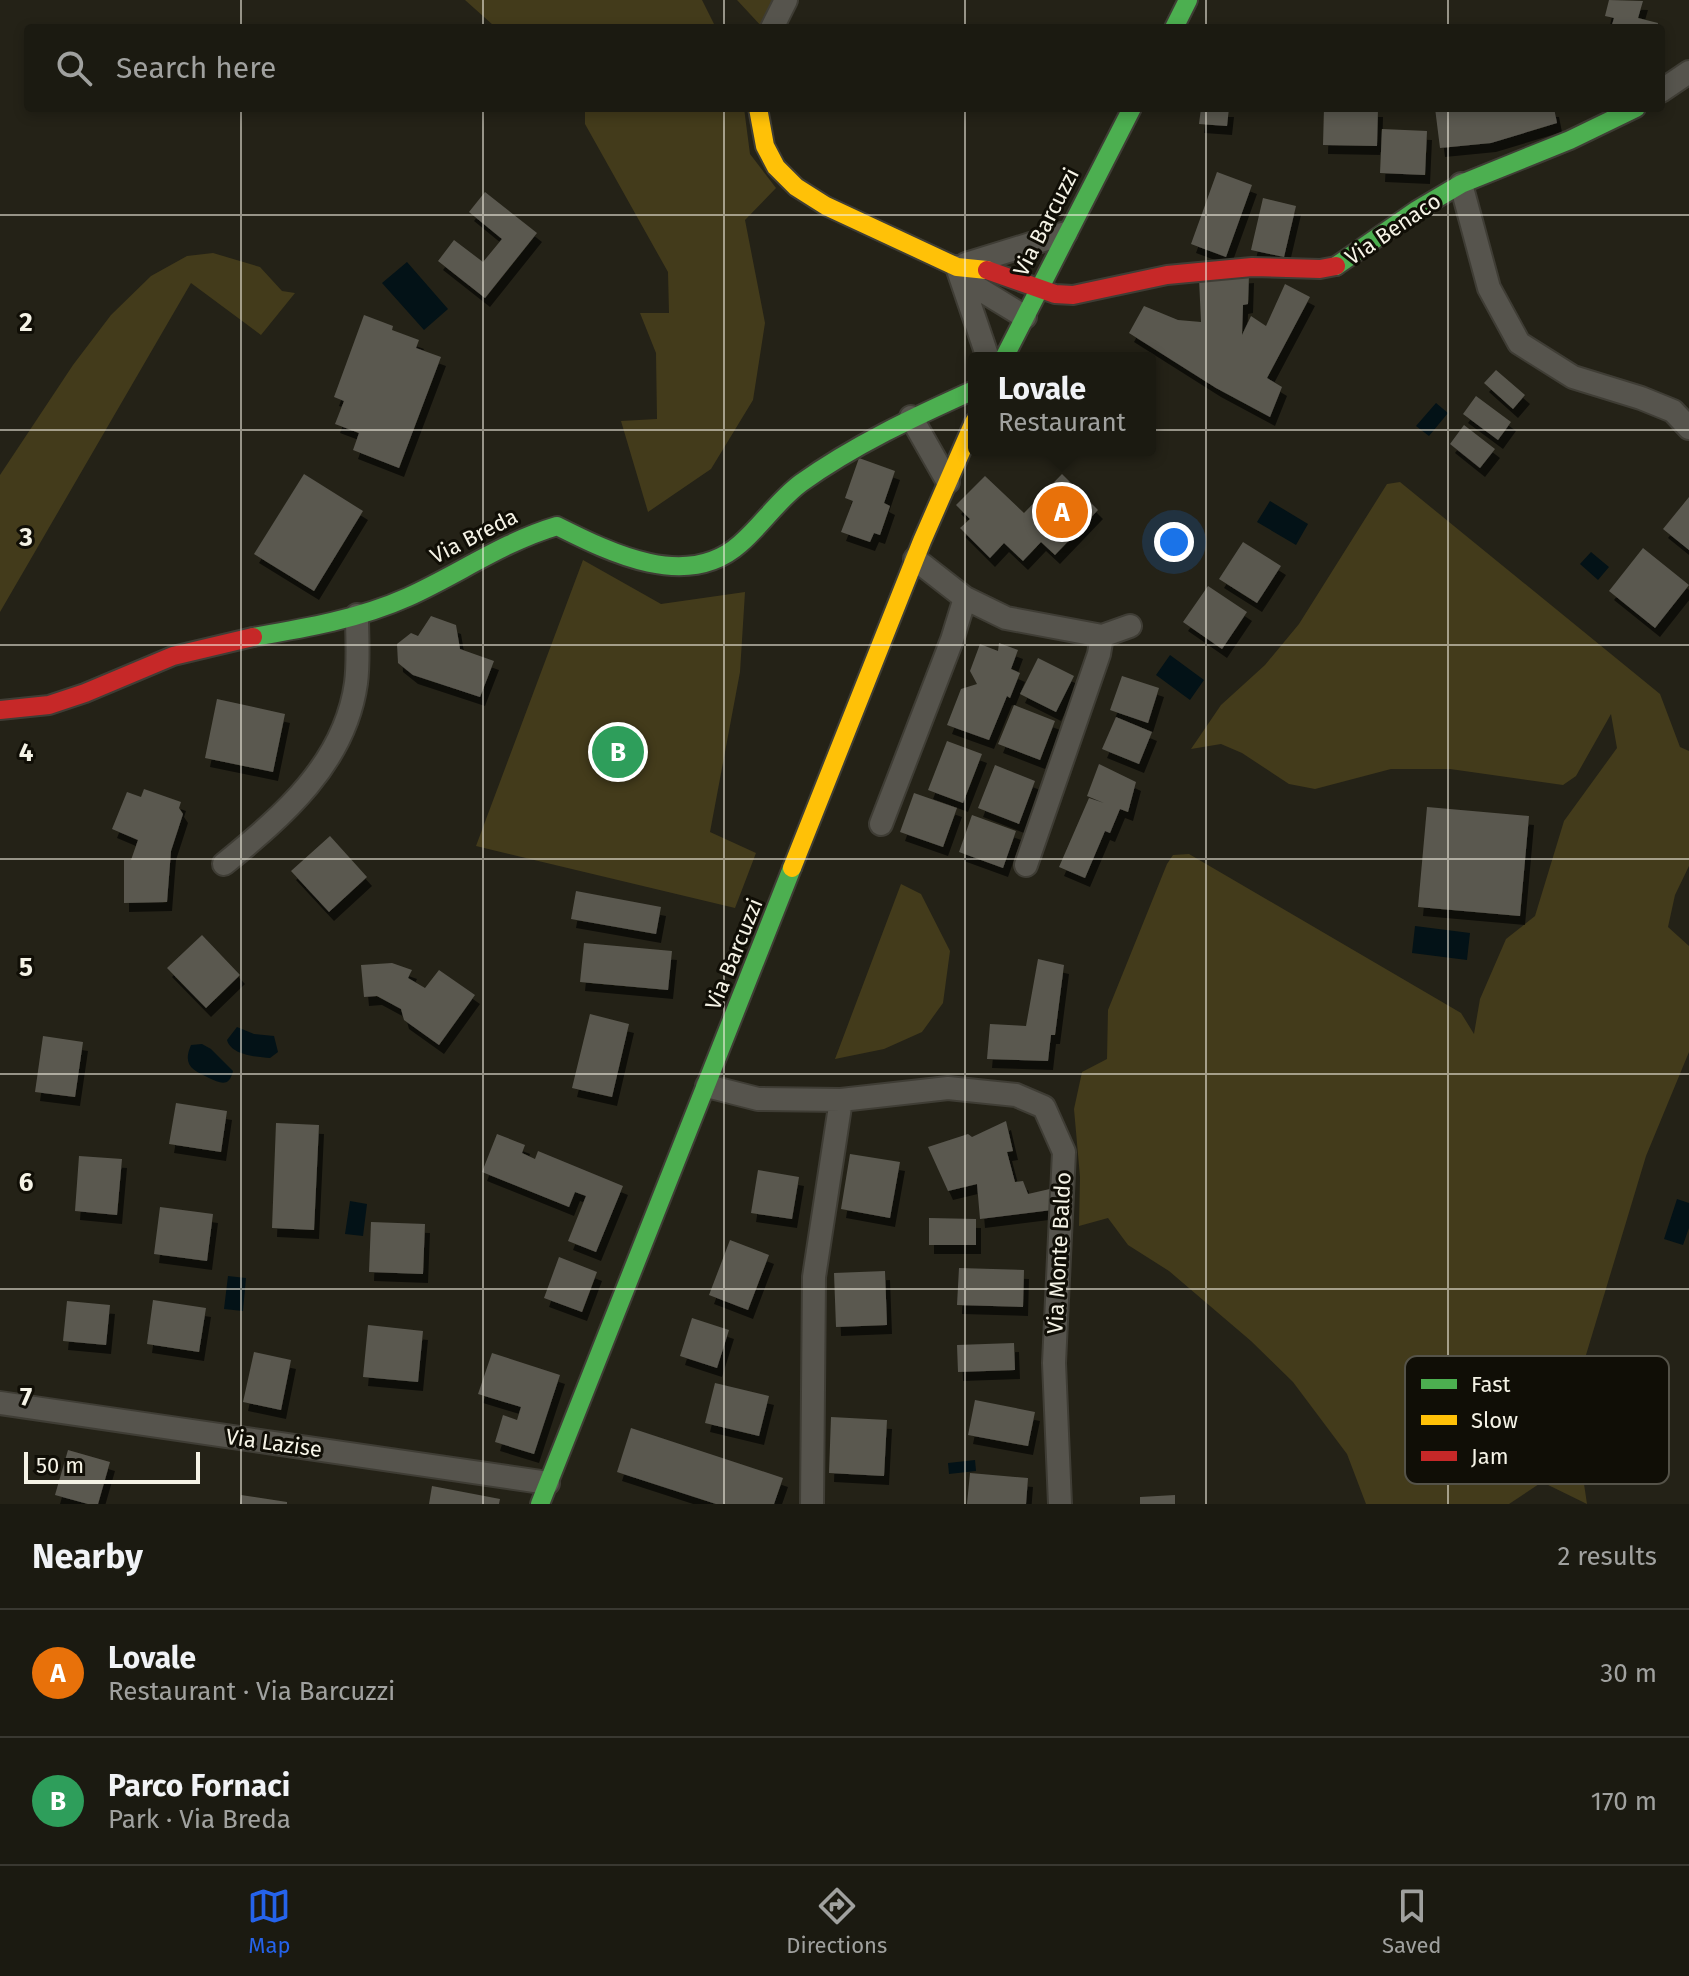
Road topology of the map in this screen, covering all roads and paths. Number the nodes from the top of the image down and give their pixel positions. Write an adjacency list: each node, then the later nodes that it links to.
1 (786, 0): 3 (street)
2 (1188, 0): 4 (street)
3 (774, 24)
4 (1176, 24)
5 (1689, 72): 6 (street)
6 (1665, 88)
7 (759, 112): 12 (street, Via Benaco)
8 (1130, 112): 11 (street, Via Barcuzzi)
9 (1628, 112): 10 (street, Via Benaco)
10 (1461, 184): 13 (street, Via Benaco); 19 (street)
11 (1066, 233): 12 (street); 13 (street, Via Barcuzzi)
12 (957, 267): 13 (street, Via Benaco); 14 (street); 15 (street)
13 (1039, 288): 14 (street, Via Barcuzzi)
14 (1025, 317): 16 (street, Via Barcuzzi)
15 (986, 352)
16 (1007, 352)
17 (968, 393): 18 (street, Via Breda)
18 (911, 417): 21 (street); 24 (street, Via Breda)
19 (1689, 428)
20 (968, 436): 21 (street, Via Barcuzzi)
21 (948, 482): 22 (street, Via Barcuzzi)
22 (915, 559): 23 (street); 31 (street, Via Barcuzzi)
23 (965, 598): 26 (street); 28 (street)
24 (357, 615): 27 (street, Via Breda); 29 (street)
25 (1130, 626): 26 (street)
26 (1102, 636): 30 (street)
27 (0, 710)
28 (881, 824)
29 (224, 864)
30 (1026, 865)
31 (707, 1086): 32 (street, Via Monte Baldo); 34 (street, Via Barcuzzi)
32 (841, 1100): 35 (street); 36 (street, Via Monte Baldo)
33 (0, 1403): 34 (street, Via Lazise)
34 (544, 1494)
35 (812, 1504)
36 (1060, 1504)

